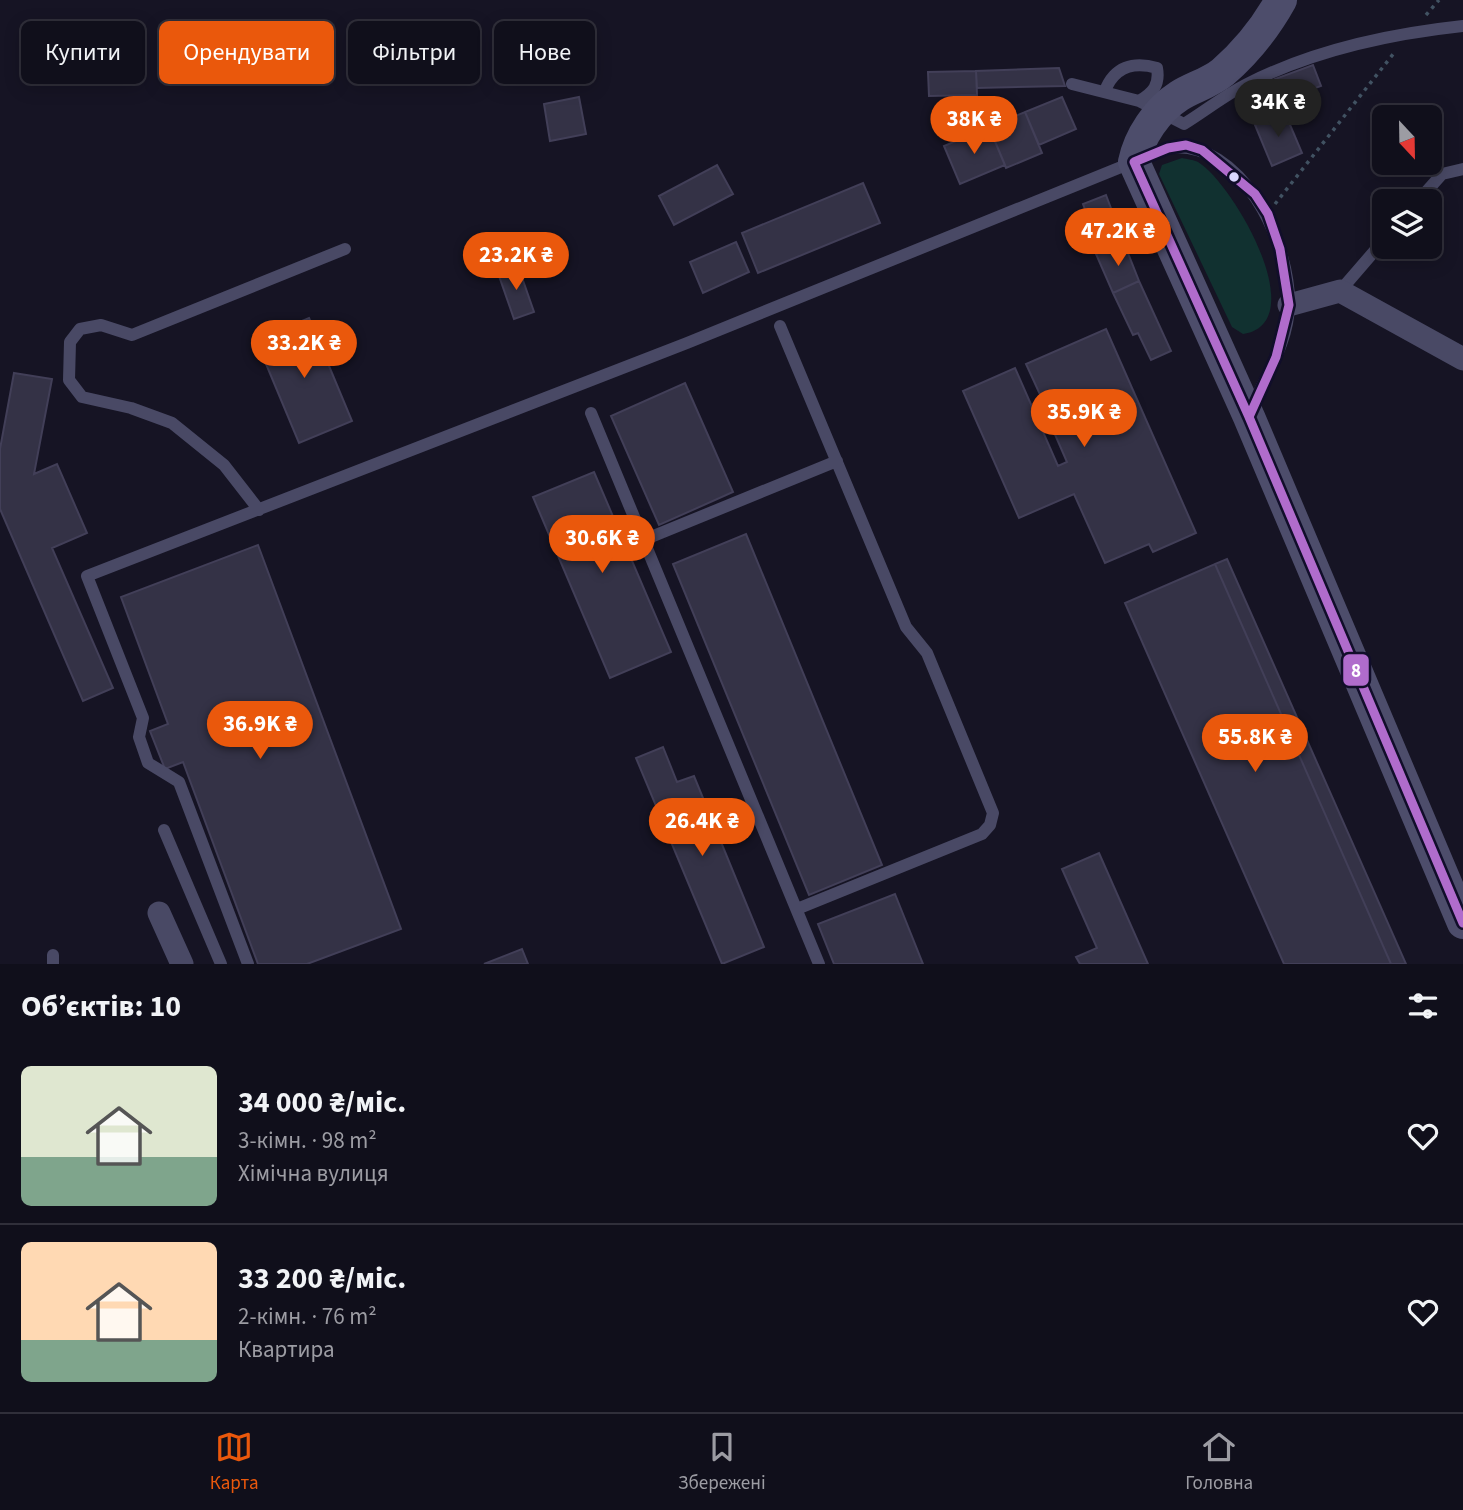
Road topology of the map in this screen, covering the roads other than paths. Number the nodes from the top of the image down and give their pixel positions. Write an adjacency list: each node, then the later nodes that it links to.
1 (1281, 0): 5 (main road)
2 (1463, 26): 5 (lane)
3 (1072, 84): 4 (lane)
4 (1105, 91): 5 (lane); 5 (lane)
5 (1149, 108): 6 (main road)
6 (1134, 162): 12 (lane); 16 (main road); 18 (lane)
7 (1463, 169): 8 (lane)
8 (1429, 189)
9 (345, 249): 18 (lane)
10 (1372, 254): 11 (lane)
11 (1340, 291): 12 (street); 14 (street)
12 (1289, 305): 16 (lane)
13 (780, 326): 17 (lane)
14 (1463, 359)
15 (591, 413): 19 (lane)
16 (1249, 416): 23 (main road)
17 (836, 461): 19 (lane); 21 (lane)
18 (259, 510): 26 (lane)
19 (646, 539): 21 (lane)
20 (164, 830): 25 (lane)
21 (797, 909): 27 (lane)
22 (159, 913): 24 (street)
23 (1463, 923)
24 (182, 964)
25 (221, 964)
26 (248, 964)
27 (819, 964)

